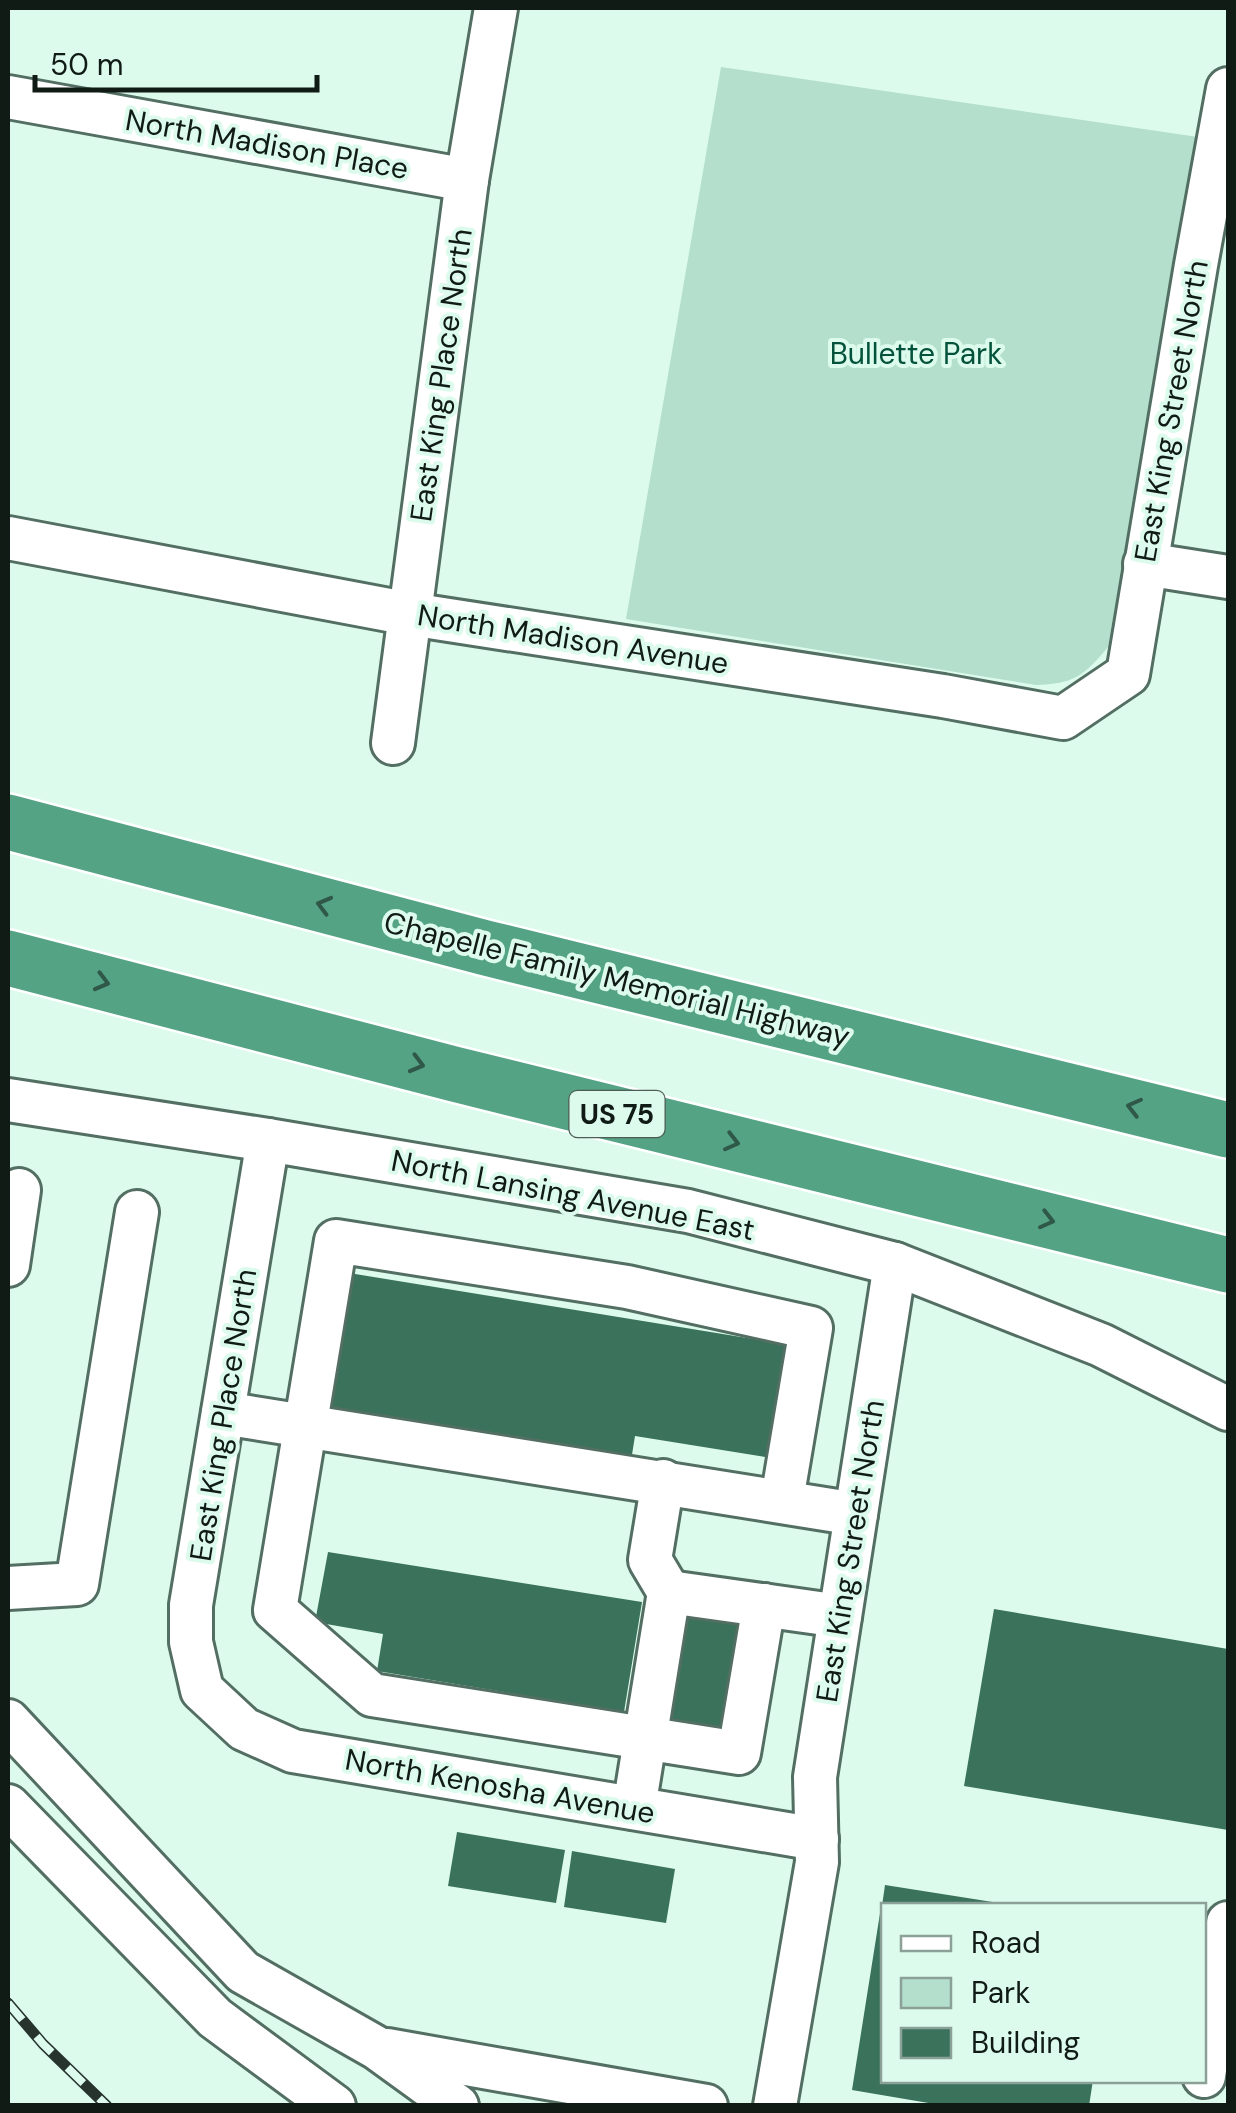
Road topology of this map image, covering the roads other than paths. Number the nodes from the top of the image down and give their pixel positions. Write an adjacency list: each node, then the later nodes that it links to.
1 (496, 8): 4 (street, East King Place North)
2 (1228, 89): 5 (street, East King Street North)
3 (8, 97): 4 (street, North Madison Place)
4 (467, 180): 9 (street, East King Place North)
5 (1212, 268): 7 (street, East King Street North)
6 (8, 538): 9 (street, North Madison Avenue)
7 (1145, 564): 8 (street); 10 (street, East King Street North)
8 (1228, 577)
9 (410, 614): 10 (street, North Madison Avenue); 11 (street, East King Place North)
10 (1128, 674)
11 (393, 743)
12 (8, 822): 15 (highway, Chapelle Family Memorial Highway, one-way to 12)
13 (8, 958): 21 (highway, US 75, one-way to 21)
14 (8, 1100): 16 (street, North Lansing Avenue East)
15 (1228, 1130)
16 (268, 1140): 19 (street, North Lansing Avenue East); 23 (street, East King Place North)
17 (20, 1190): 20 (street)
18 (137, 1212): 28 (street)
19 (896, 1264): 22 (street, North Lansing Avenue East); 27 (street, East King Street North)
20 (8, 1265)
21 (1228, 1265)
22 (1228, 1409)
23 (223, 1413): 24 (street); 32 (street, East King Place North)
24 (306, 1425): 25 (street); 26 (street); 34 (street)
25 (663, 1482): 26 (street); 29 (street)
26 (782, 1500): 27 (street)
27 (856, 1514): 31 (street, East King Street North)
28 (8, 1588)
29 (669, 1592): 30 (street); 34 (street)
30 (764, 1606): 31 (street); 34 (street)
31 (840, 1616): 37 (street, East King Street North)
32 (202, 1690): 36 (street, North Kenosha Avenue)
33 (8, 1721): 39 (street)
34 (644, 1738): 36 (street)
35 (8, 1806): 41 (street)
36 (634, 1808): 37 (street, North Kenosha Avenue)
37 (817, 1839): 44 (street, East King Street North)
38 (1228, 1923): 40 (street)
39 (377, 2048): 42 (street); 43 (street)
40 (1206, 2059)
41 (334, 2106)
42 (457, 2106)
43 (706, 2106)
44 (775, 2106)

